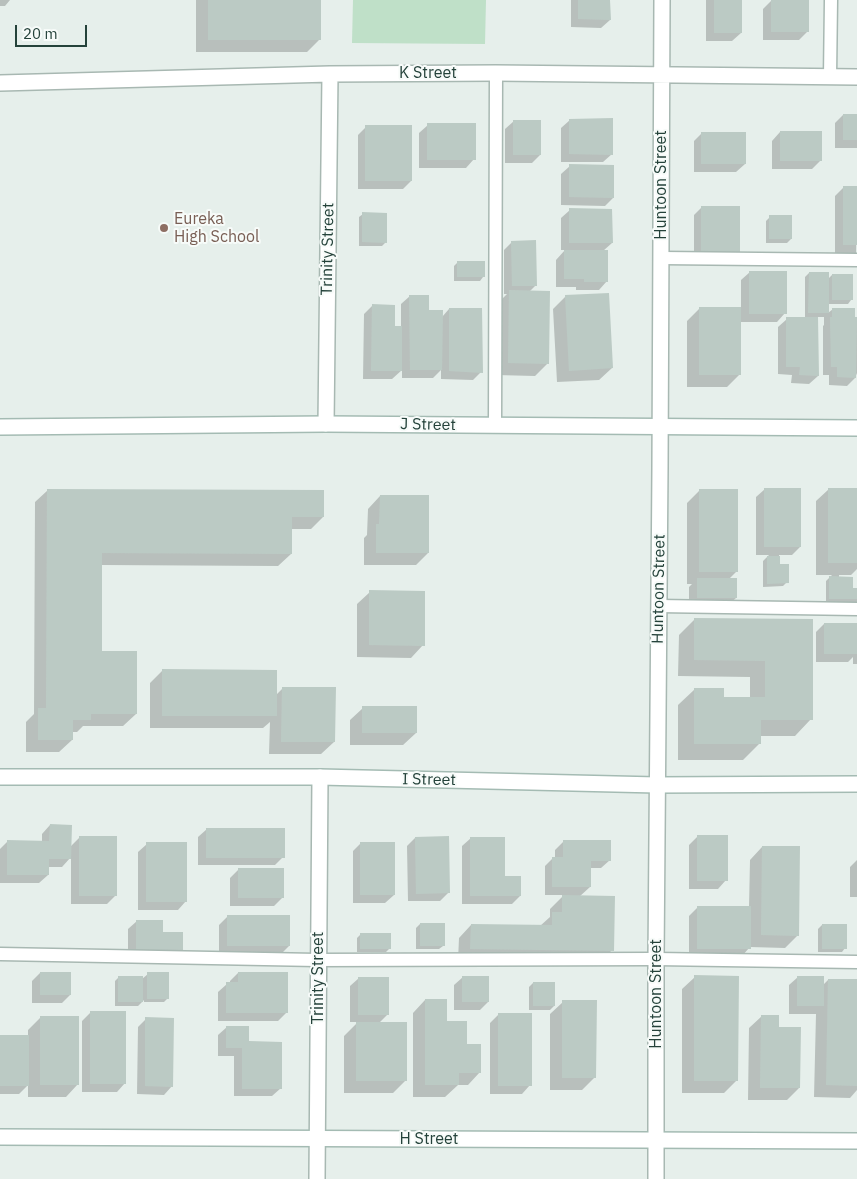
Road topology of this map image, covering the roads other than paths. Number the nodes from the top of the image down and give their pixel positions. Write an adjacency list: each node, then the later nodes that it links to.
1 (662, 0): 5 (street, Huntoon Street)
2 (831, 0): 6 (lane)
3 (496, 73): 4 (street, K Street); 5 (street, K Street); 13 (lane)
4 (330, 74): 8 (street, K Street); 11 (street, Trinity Street)
5 (662, 75): 6 (street, K Street); 9 (street, Huntoon Street)
6 (830, 77): 7 (street, K Street)
7 (857, 77)
8 (0, 83)
9 (662, 258): 10 (lane); 12 (street, Huntoon Street)
10 (857, 260)
11 (326, 424): 13 (street, J Street); 14 (street, J Street)
12 (660, 425): 13 (street, J Street); 15 (street, J Street); 16 (street, Huntoon Street)
13 (495, 426)
14 (0, 427)
15 (857, 428)
16 (658, 606): 17 (lane); 21 (street, Huntoon Street)
17 (857, 609)
18 (0, 777): 19 (street, I Street)
19 (320, 777): 21 (street, I Street); 24 (street, Trinity Street)
20 (857, 784): 21 (street, I Street)
21 (657, 785): 23 (street, Huntoon Street)
22 (0, 954): 24 (lane)
23 (656, 959): 24 (lane); 25 (lane); 28 (street, Huntoon Street)
24 (318, 960): 27 (street, Trinity Street)
25 (857, 962)
26 (0, 1137): 27 (street, H Street)
27 (317, 1138): 28 (street, H Street); 30 (street, Trinity Street)
28 (656, 1140): 29 (street, H Street); 31 (street, Huntoon Street)
29 (857, 1141)
30 (317, 1179)
31 (656, 1179)

